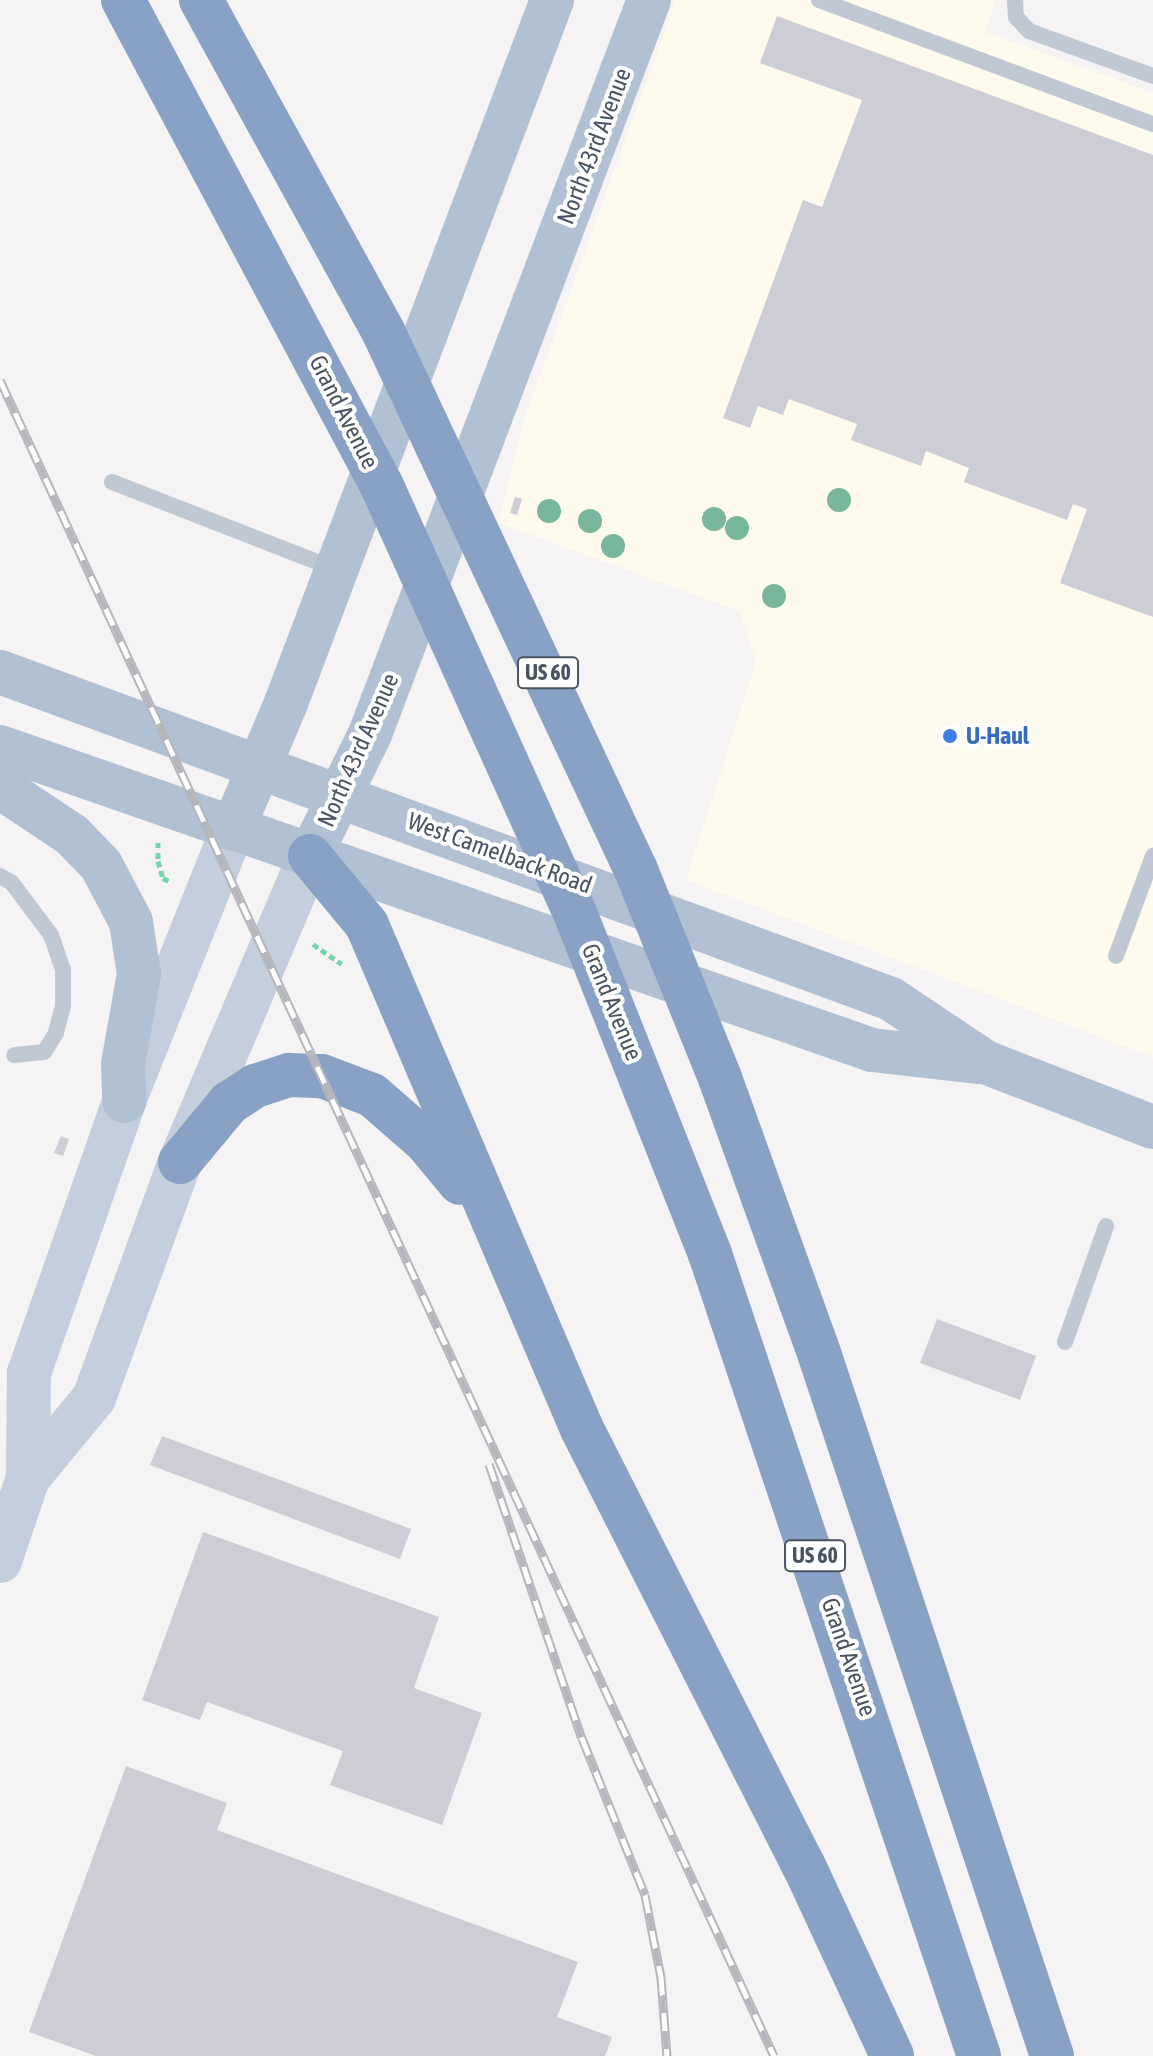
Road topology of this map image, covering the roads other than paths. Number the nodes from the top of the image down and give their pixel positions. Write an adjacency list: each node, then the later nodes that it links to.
1 (123, 0): 32 (highway, Grand Avenue / US 60)
2 (201, 0): 33 (highway, US 60)
3 (552, 0): 10 (main road, North 43rd Avenue)
4 (649, 0): 15 (main road, North 43rd Avenue)
5 (819, 0): 8 (lane)
6 (1015, 0): 7 (lane)
7 (1153, 76)
8 (1153, 124)
9 (112, 482): 10 (lane)
10 (336, 570): 13 (main road, North 43rd Avenue)
11 (0, 672): 13 (main road, West Camelback Road)
12 (0, 747): 16 (main road, West Camelback Road)
13 (260, 765): 15 (main road, West Camelback Road); 16 (main road, North 43rd Avenue)
14 (0, 787): 23 (main road)
15 (338, 794): 17 (main road, North 43rd Avenue); 22 (main road, West Camelback Road)
16 (233, 829): 17 (main road, West Camelback Road); 23 (main road, North 43rd Avenue)
17 (310, 856): 22 (main road, West Camelback Road); 25 (main road, North 43rd Avenue); 26 (highway)
18 (1153, 856): 20 (lane)
19 (0, 876): 21 (lane)
20 (1116, 956)
21 (14, 1055)
22 (985, 1062): 24 (main road, West Camelback Road)
23 (124, 1101): 29 (main road, North 43rd Avenue)
24 (1153, 1127)
25 (180, 1162): 26 (highway); 29 (main road, North 43rd Avenue)
26 (490, 1223): 31 (highway)
27 (1106, 1226): 28 (lane)
28 (1065, 1342)
29 (28, 1478): 30 (main road, North 43rd Avenue)
30 (0, 1561)
31 (892, 2056)
32 (979, 2056)
33 (1052, 2056)

